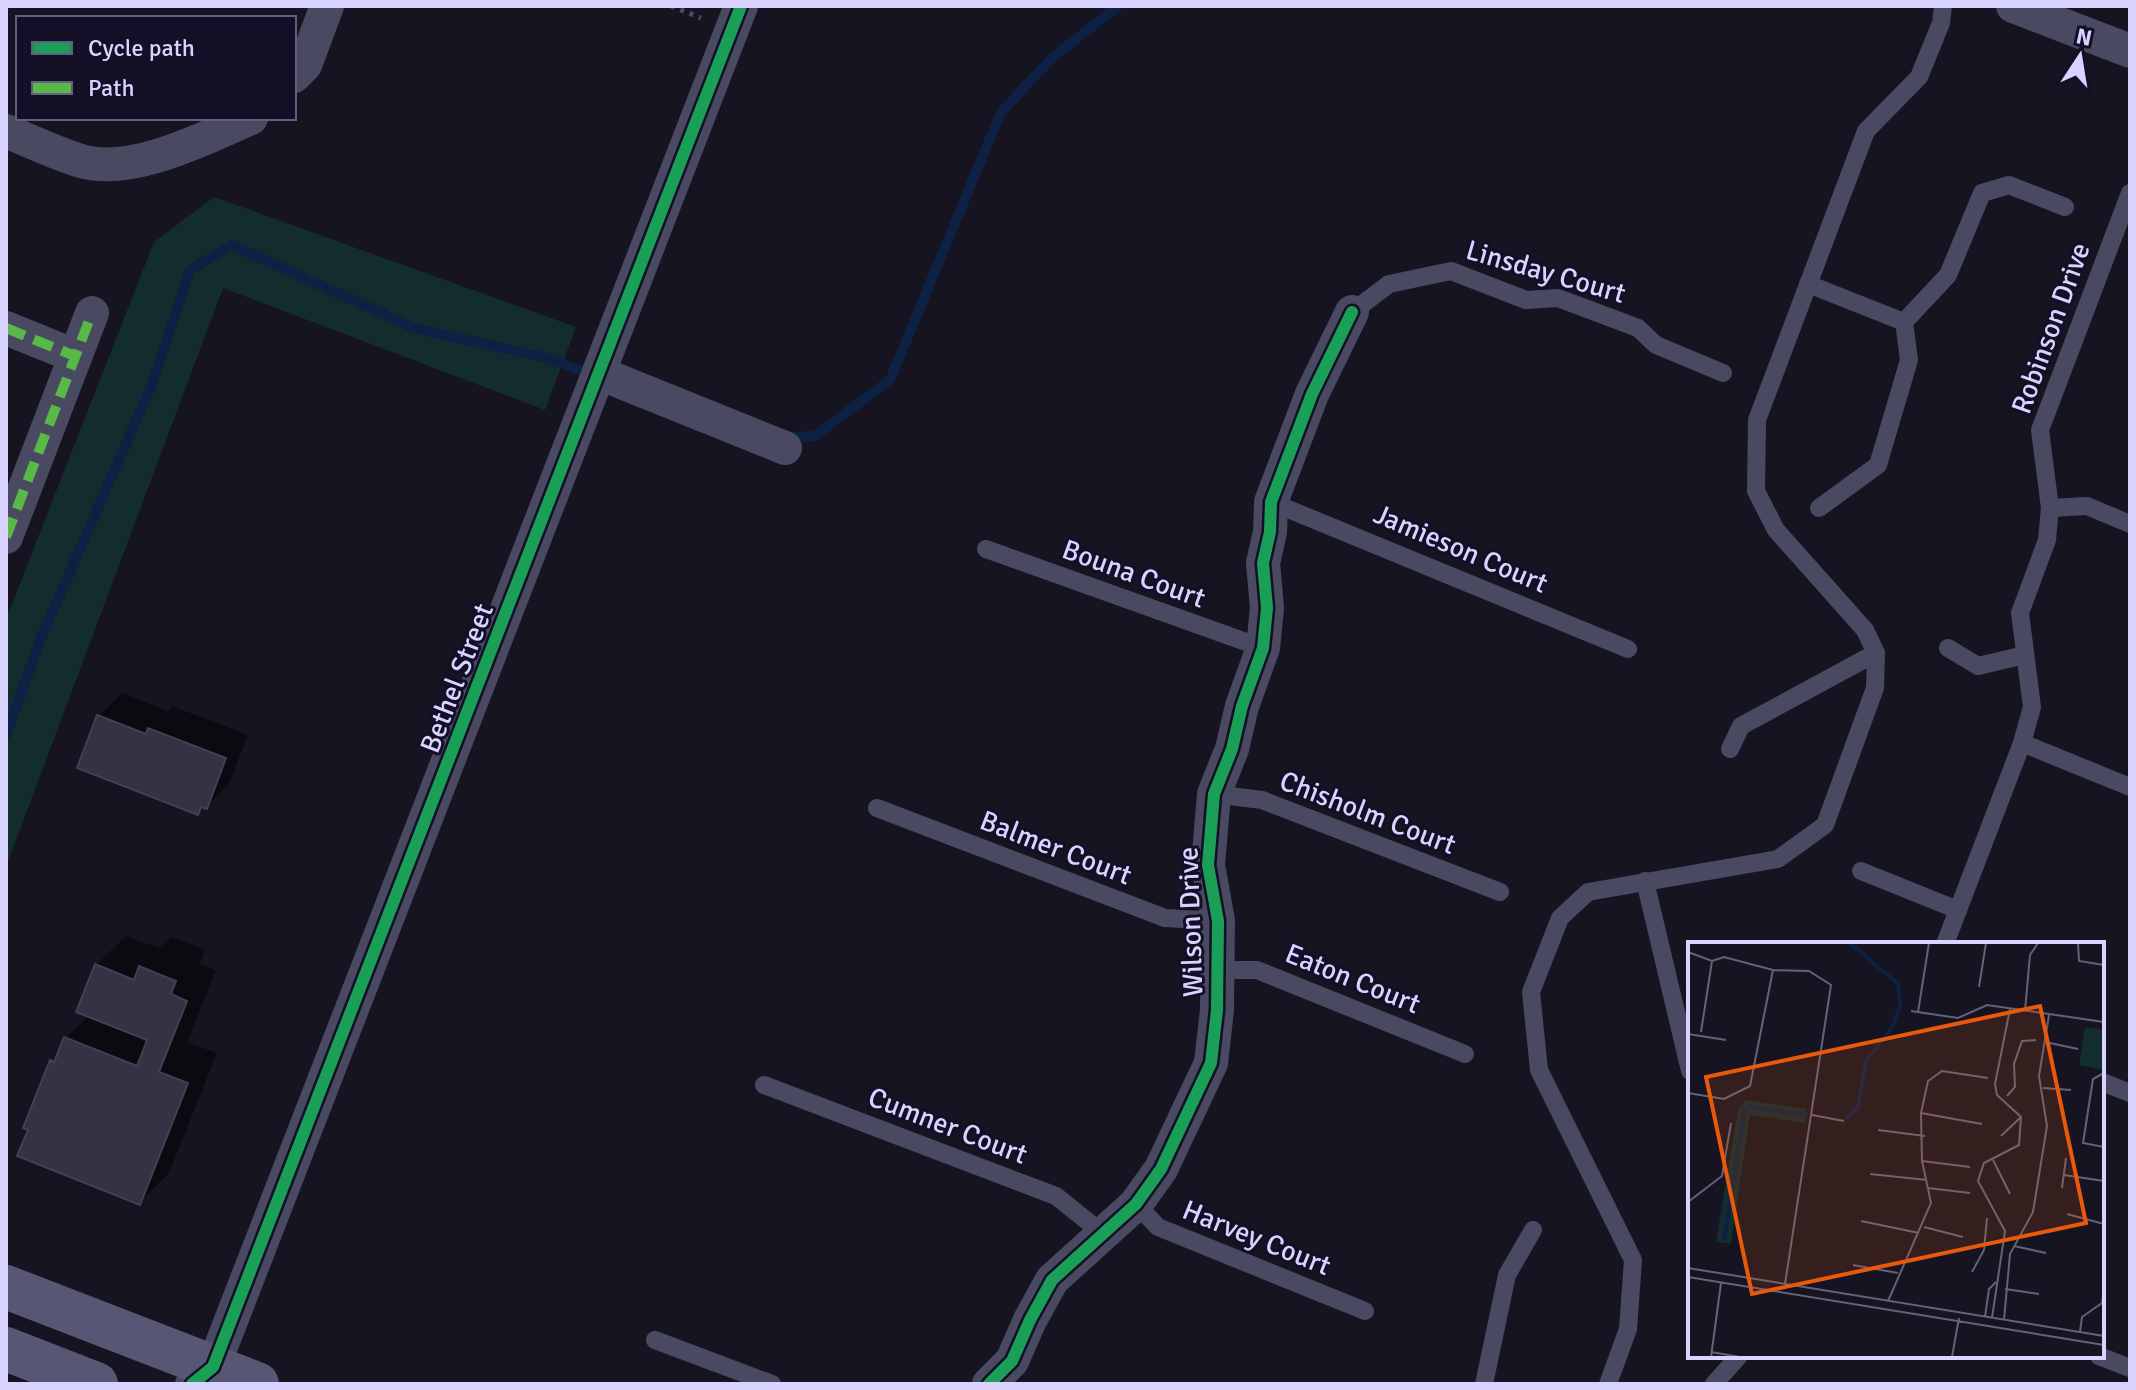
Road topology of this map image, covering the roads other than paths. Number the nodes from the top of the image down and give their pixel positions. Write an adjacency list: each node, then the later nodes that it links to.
1 (327, 6): 6 (street)
2 (741, 6): 18 (street, Bethel Street)
3 (1943, 6): 12 (lane)
4 (2029, 9): 5 (street)
5 (2130, 51)
6 (296, 74)
7 (246, 120): 8 (street)
8 (6, 131)
9 (2130, 193): 11 (lane, Robinson Drive)
10 (2065, 207): 15 (lane)
11 (2123, 233): 23 (lane, Robinson Drive)
12 (1808, 284): 15 (lane); 30 (lane)
13 (1352, 312): 19 (lane, Linsday Court); 21 (street, Wilson Drive)
14 (92, 313): 17 (street)
15 (1904, 322): 22 (lane)
16 (6, 328): 17 (street)
17 (75, 356): 25 (street)
18 (604, 360): 20 (street); 59 (street, Bethel Street)
19 (1723, 373)
20 (785, 448)
21 (1271, 502): 27 (street, Wilson Drive); 29 (lane, Jamieson Court)
22 (1819, 508)
23 (2050, 508): 24 (lane); 31 (lane, Robinson Drive)
24 (2130, 524)
25 (6, 537)
26 (986, 549): 27 (lane, Bouna Court)
27 (1263, 648): 35 (street, Wilson Drive)
28 (1948, 648): 31 (lane)
29 (1628, 649)
30 (1876, 653): 33 (lane); 38 (lane)
31 (2025, 655): 32 (lane, Robinson Drive)
32 (2022, 743): 34 (lane); 40 (lane, Robinson Drive)
33 (1730, 749)
34 (2130, 787)
35 (1214, 794): 39 (lane, Chisholm Court); 41 (street, Wilson Drive)
36 (877, 808): 41 (lane, Balmer Court)
37 (1861, 871): 40 (lane)
38 (1645, 881): 45 (lane); 65 (lane)
39 (1500, 892)
40 (1958, 910): 42 (lane, Robinson Drive)
41 (1218, 921): 43 (street, Wilson Drive)
42 (1946, 942)
43 (1217, 970): 44 (lane, Eaton Court); 49 (street, Wilson Drive)
44 (1465, 1054)
45 (1688, 1063)
46 (2104, 1083): 48 (lane)
47 (764, 1085): 51 (lane, Cumner Court)
48 (2130, 1093)
49 (1136, 1204): 51 (street, Wilson Drive); 53 (lane, Harvey Court)
50 (1533, 1230): 64 (lane)
51 (1102, 1233): 63 (street, Wilson Drive)
52 (6, 1287): 59 (main road)
53 (1365, 1311)
54 (655, 1340): 62 (lane)
55 (6, 1349): 60 (main road)
56 (1737, 1358): 66 (lane)
57 (2104, 1358): 58 (lane)
58 (2130, 1368)
59 (208, 1378): 61 (main road)
60 (96, 1384)
61 (257, 1384)
62 (772, 1384)
63 (989, 1384)
64 (1484, 1384)
65 (1608, 1384)
66 (1714, 1384)

